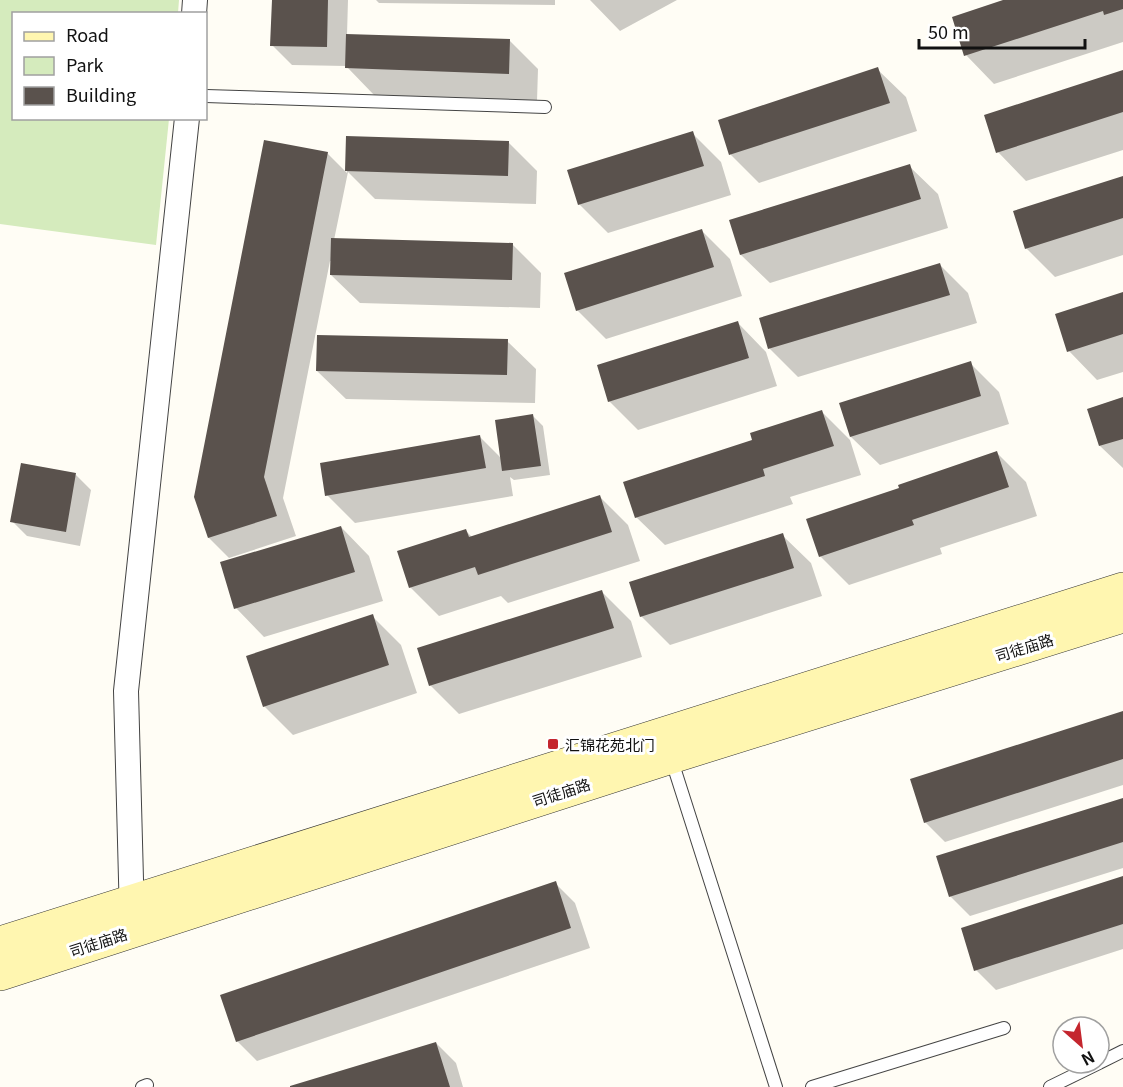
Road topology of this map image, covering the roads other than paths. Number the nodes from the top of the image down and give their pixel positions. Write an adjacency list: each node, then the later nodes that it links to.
1 (207, 96): 2 (lane)
2 (545, 107)
3 (188, 120): 7 (street)
4 (1123, 589): 7 (main road, 司徒庙路)
5 (1123, 616): 6 (main road, 司徒庙路)
6 (671, 757): 7 (main road, 司徒庙路); 12 (lane)
7 (132, 917): 8 (main road, 司徒庙路); 9 (main road, 司徒庙路)
8 (0, 943)
9 (0, 974)
10 (1004, 1028): 13 (lane)
11 (1074, 1075): 14 (lane)
12 (776, 1087)
13 (812, 1087)
14 (1050, 1087)

